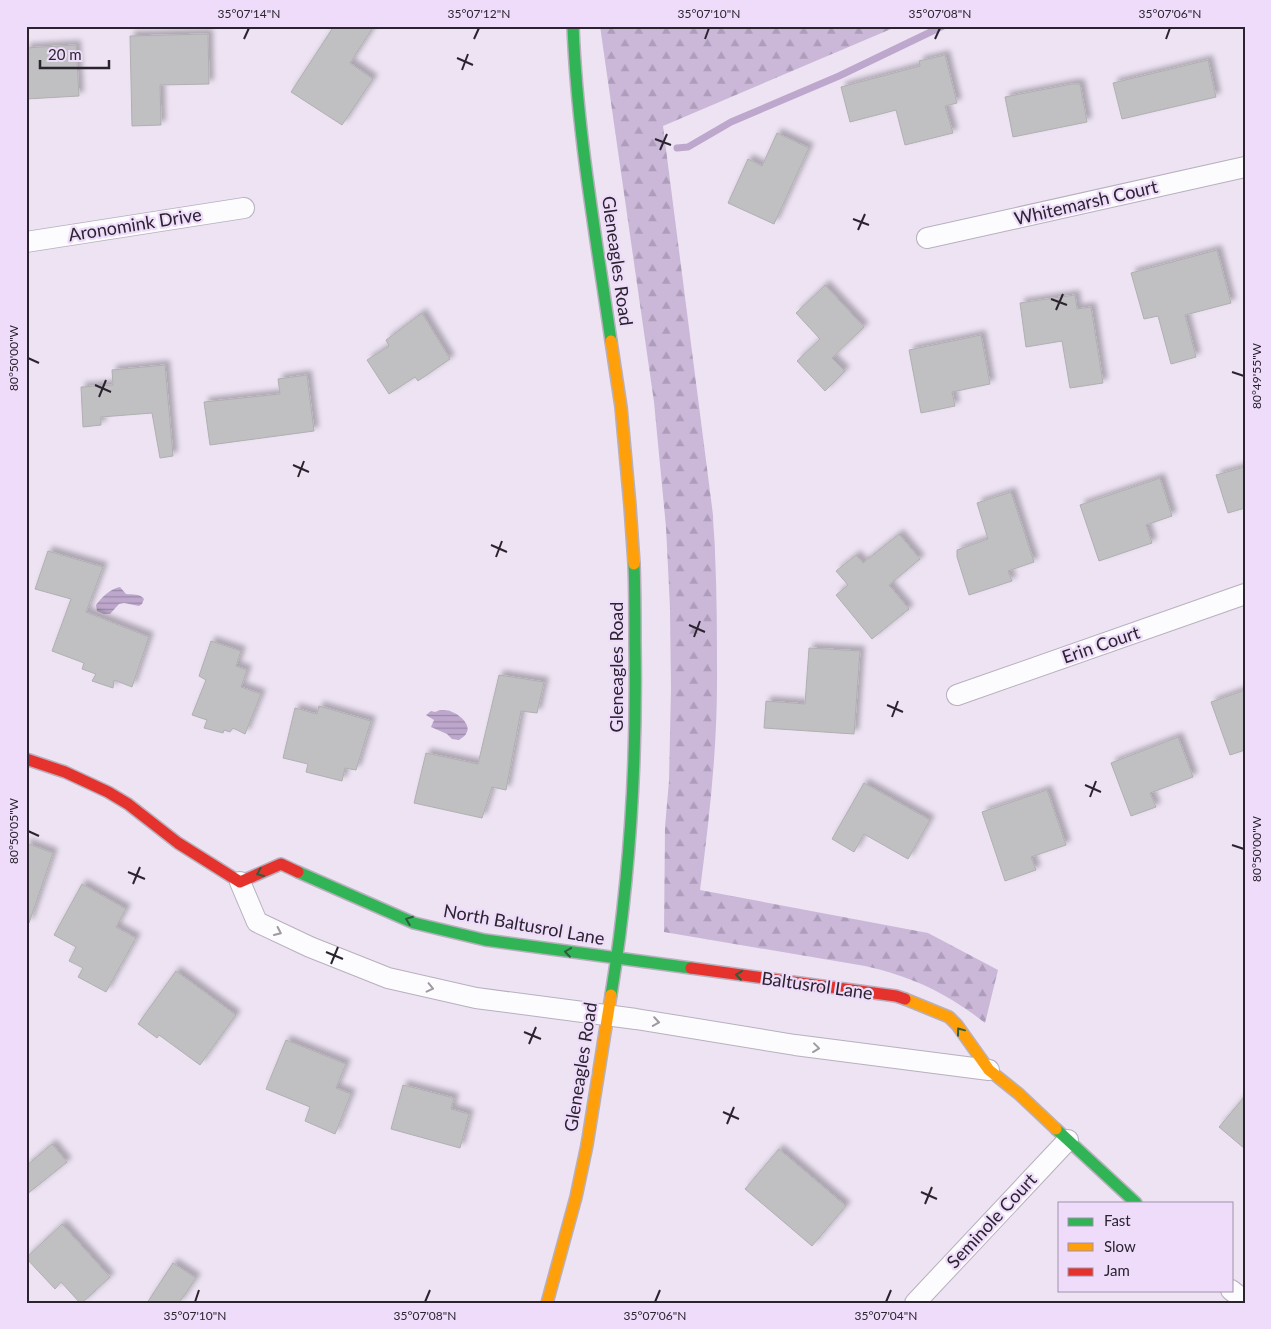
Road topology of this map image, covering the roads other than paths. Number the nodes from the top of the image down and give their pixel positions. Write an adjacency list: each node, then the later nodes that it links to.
1 (573, 26): 10 (street, Gleneagles Road)
2 (1245, 167): 4 (street, Whitemarsh Court)
3 (244, 208): 5 (street, Aronomink Drive)
4 (927, 238)
5 (26, 242)
6 (1245, 594): 7 (street, Erin Court)
7 (957, 695)
8 (26, 759): 9 (street)
9 (240, 882): 10 (street, North Baltusrol Lane, one-way to 9); 11 (street, one-way to 11)
10 (617, 959): 11 (street, Gleneagles Road); 12 (street, Baltusrol Lane, one-way to 10)
11 (607, 1016): 12 (street, one-way to 12); 17 (street, Gleneagles Road)
12 (989, 1070): 13 (street, Baltusrol Lane)
13 (1068, 1140): 14 (street, Baltusrol Lane); 18 (street, Seminole Court)
14 (1135, 1202)
15 (1234, 1292): 16 (street)
16 (1245, 1301)
17 (548, 1303)
18 (915, 1303)

